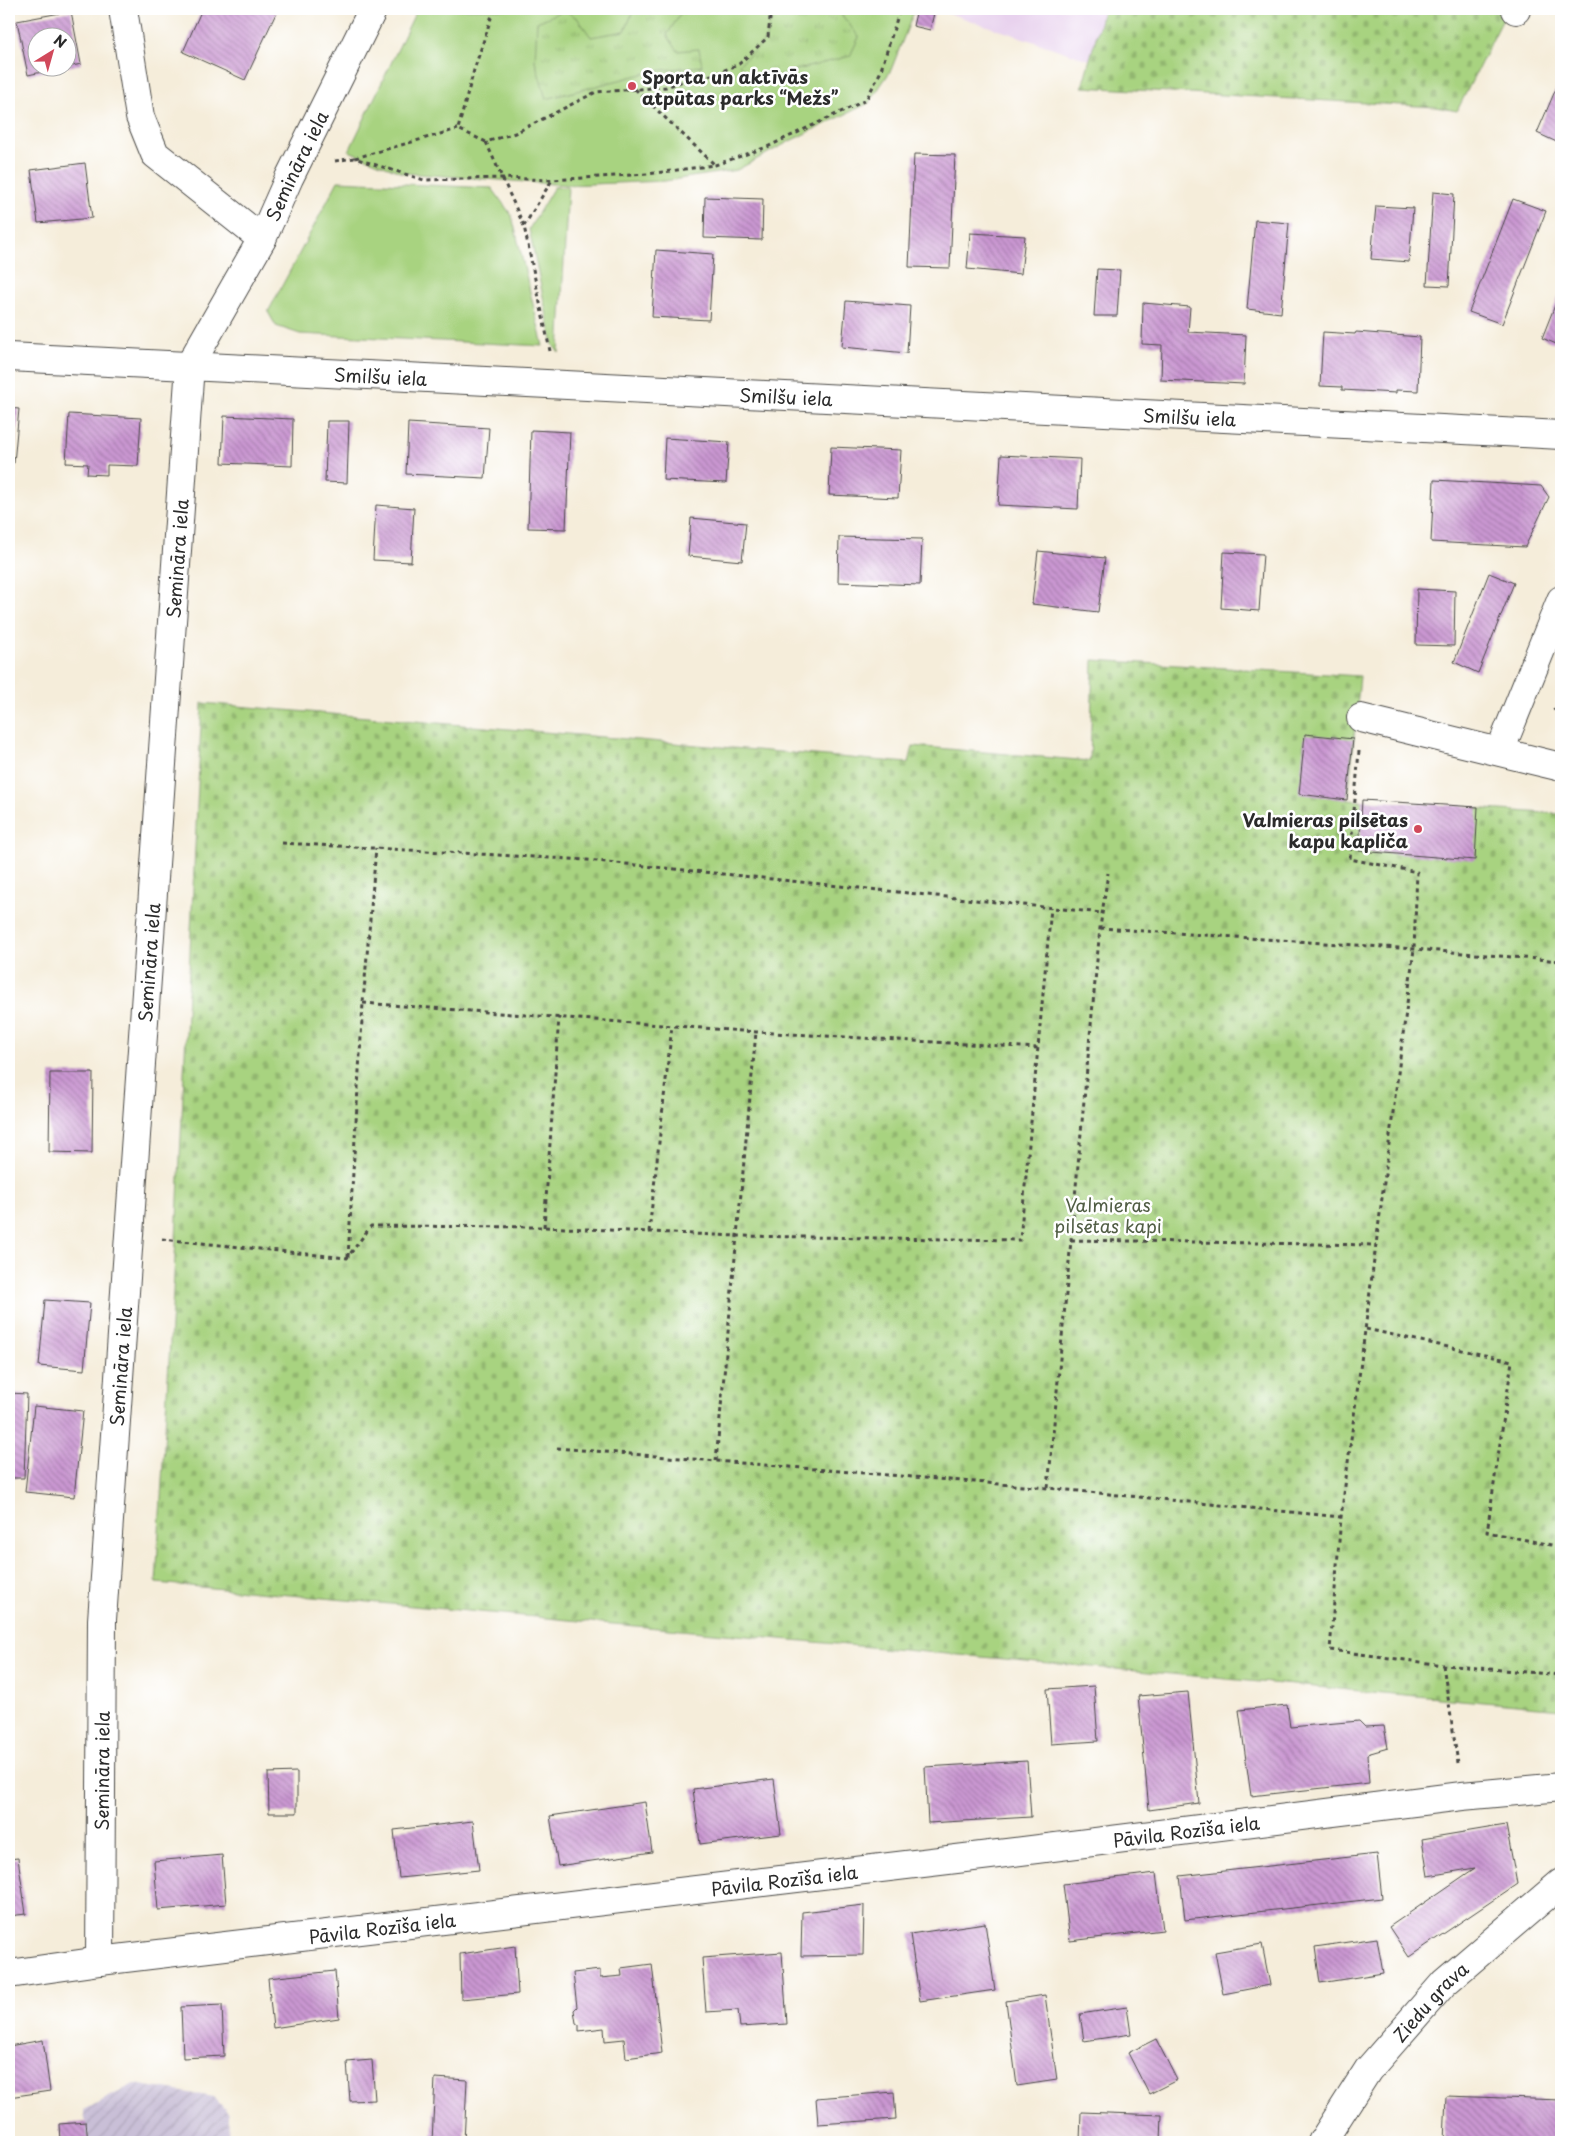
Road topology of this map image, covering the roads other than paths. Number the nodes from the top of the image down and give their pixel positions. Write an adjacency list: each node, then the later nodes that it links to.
1 (123, 9): 3 (street)
2 (373, 9): 3 (street, Semināra iela)
3 (262, 239): 5 (street, Semināra iela)
4 (9, 357): 5 (street, Smilšu iela)
5 (190, 365): 6 (street, Smilšu iela); 13 (street, Semināra iela)
6 (1561, 435)
7 (1561, 600): 9 (street)
8 (1362, 718): 9 (street)
9 (1500, 751): 10 (street)
10 (1561, 767)
11 (1561, 1787): 13 (street, Pāvila Rozīša iela)
12 (1561, 1883): 15 (street, Ziedu grava)
13 (100, 1961): 14 (street, Pāvila Rozīša iela)
14 (9, 1974)
15 (1322, 2142)

